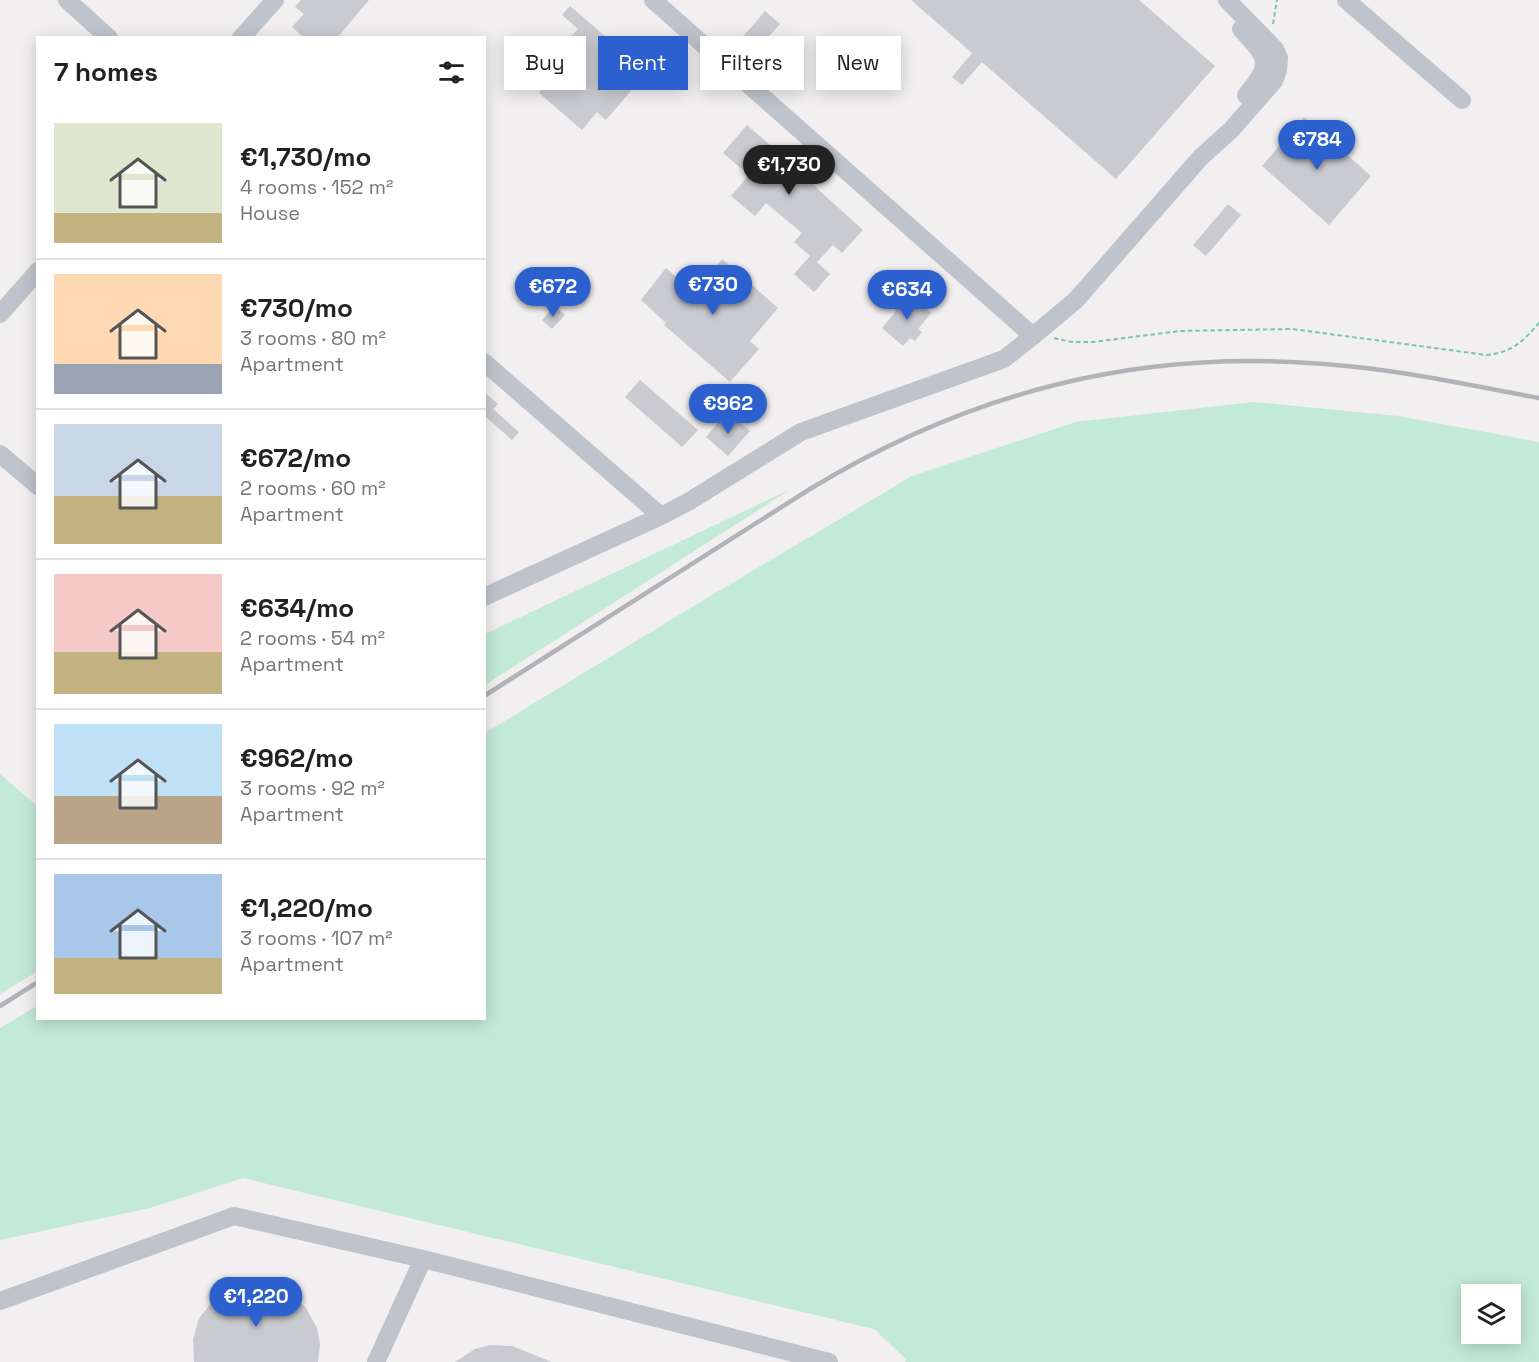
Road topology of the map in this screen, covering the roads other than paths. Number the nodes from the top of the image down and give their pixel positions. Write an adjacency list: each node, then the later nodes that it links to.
1 (67, 0): 7 (lane)
2 (274, 0): 8 (lane)
3 (654, 0): 13 (lane)
4 (1218, 0): 10 (lane)
5 (1227, 0): 10 (lane)
6 (1346, 0): 9 (lane)
7 (108, 36)
8 (243, 36)
9 (1461, 100)
10 (1201, 157): 13 (lane)
11 (36, 273): 12 (lane)
12 (0, 314)
13 (1034, 336): 17 (lane)
14 (486, 364): 17 (lane)
15 (0, 454): 16 (lane)
16 (36, 484)
17 (661, 516): 18 (lane)
18 (486, 596)
19 (423, 1259): 20 (lane); 21 (lane); 22 (lane)
20 (0, 1301)
21 (376, 1362)
22 (829, 1362)

